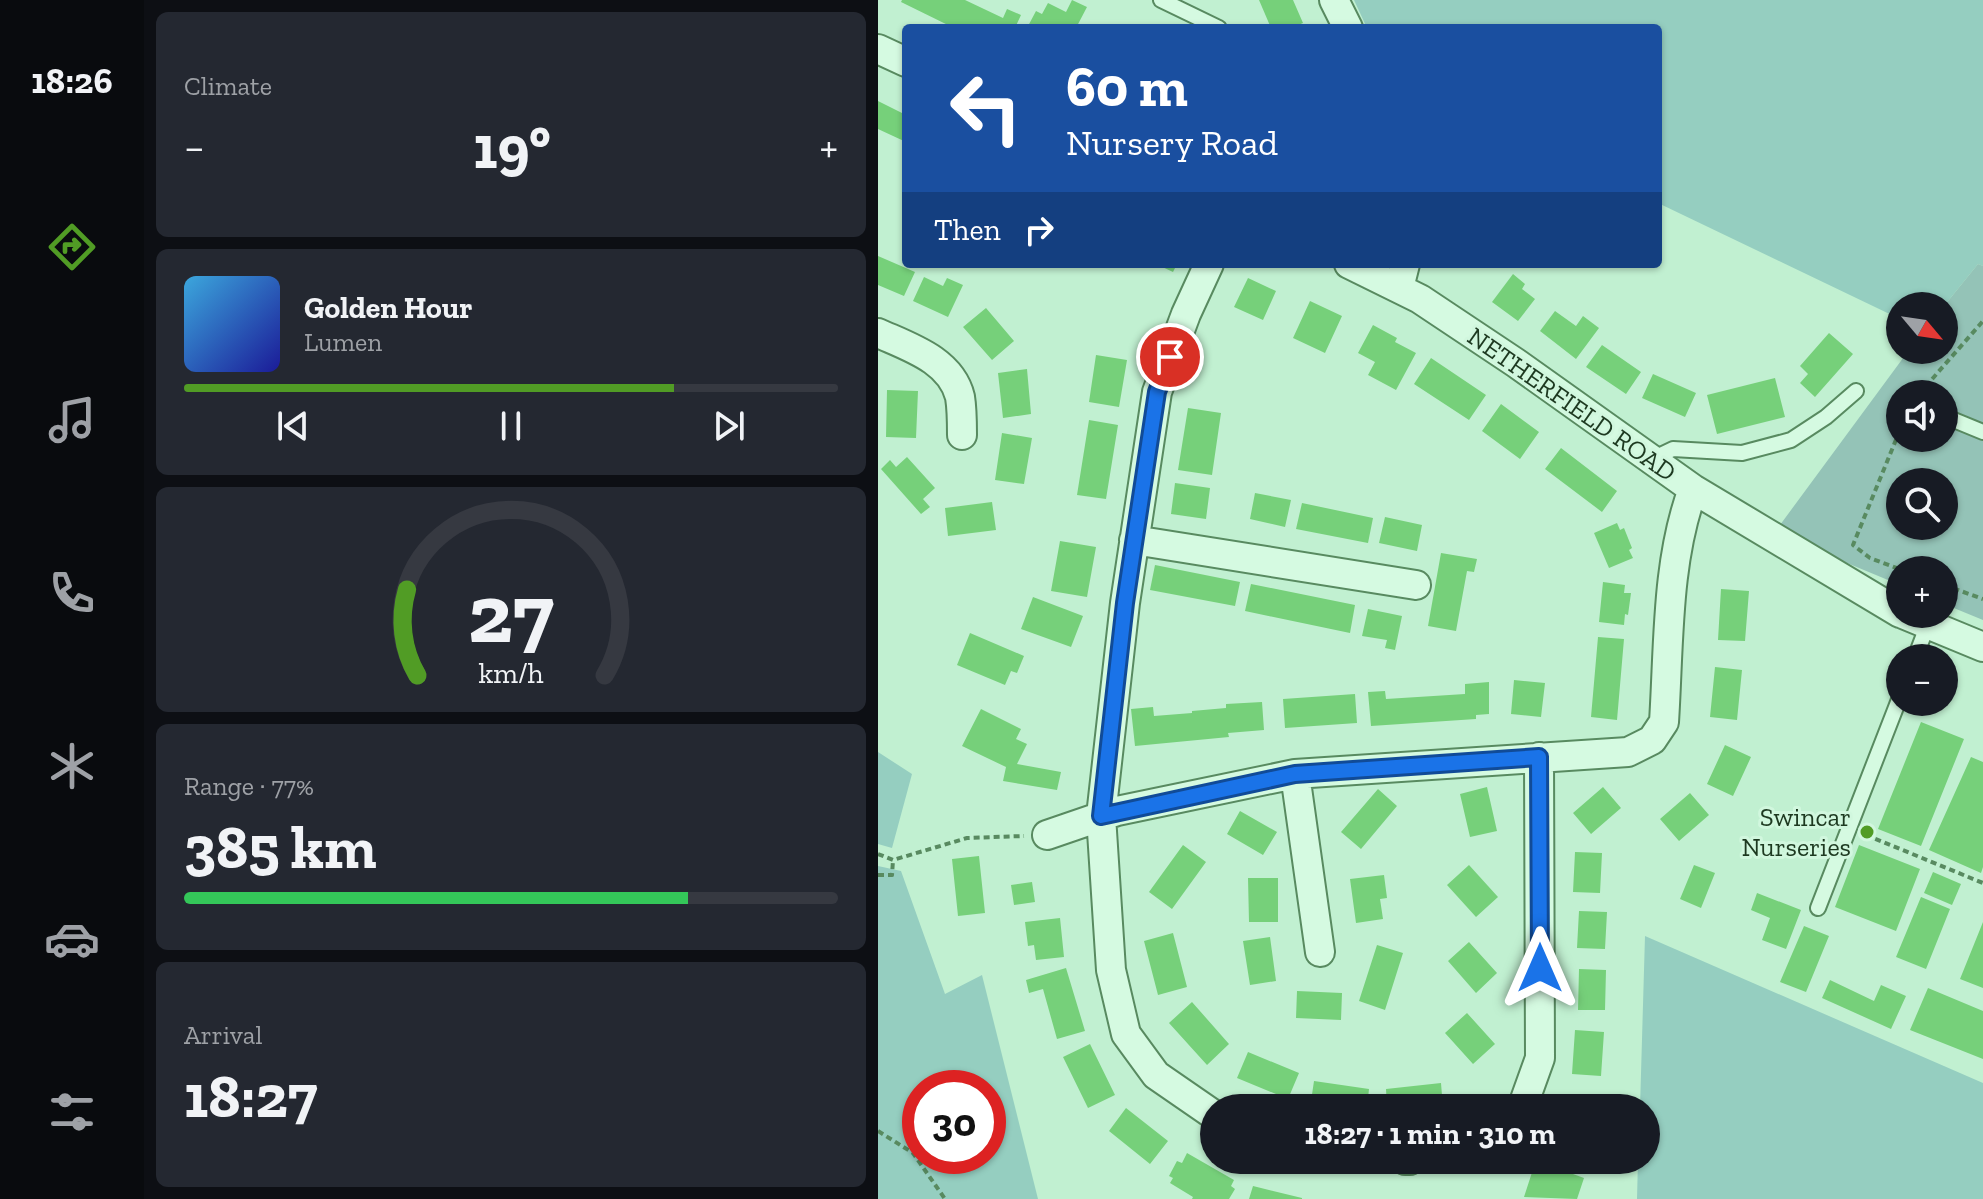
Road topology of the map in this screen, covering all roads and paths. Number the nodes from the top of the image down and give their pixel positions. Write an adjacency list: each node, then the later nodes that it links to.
1 (1161, 0): 3 (lane)
2 (1334, 0): 4 (street)
3 (1211, 24)
4 (1346, 24)
5 (878, 49): 6 (street)
6 (902, 60)
7 (1207, 268): 20 (street)
8 (1367, 268): 9 (street, NETHERFIELD ROAD)
9 (1402, 276): 18 (street, NETHERFIELD ROAD)
10 (1983, 321): 12 (path)
11 (878, 333): 16 (street)
12 (1931, 380)
13 (1856, 391): 18 (lane)
14 (1958, 422): 15 (lane)
15 (1983, 432)
16 (962, 435)
17 (1891, 452): 21 (path)
18 (1650, 460): 19 (street, NETHERFIELD ROAD)
19 (1693, 489): 25 (street, NETHERFIELD ROAD); 29 (street)
20 (1134, 540): 22 (street); 31 (street)
21 (1886, 564)
22 (1416, 585)
23 (1958, 590): 24 (path)
24 (1983, 599)
25 (1886, 604)
26 (1937, 628): 27 (street, NETHERFIELD ROAD)
27 (1983, 647)
28 (1893, 716): 32 (lane)
29 (1539, 757): 30 (street); 40 (street)
30 (1295, 774): 31 (street); 39 (street)
31 (1101, 816): 33 (street); 41 (street)
32 (1849, 828): 37 (path); 38 (lane)
33 (1047, 835): 35 (path)
34 (878, 854): 35 (path)
35 (893, 860): 36 (path)
36 (878, 875)
37 (1983, 883)
38 (1818, 908)
39 (1320, 952)
40 (1527, 1094)
41 (1200, 1105)
42 (878, 1131): 43 (path)
43 (945, 1199)

